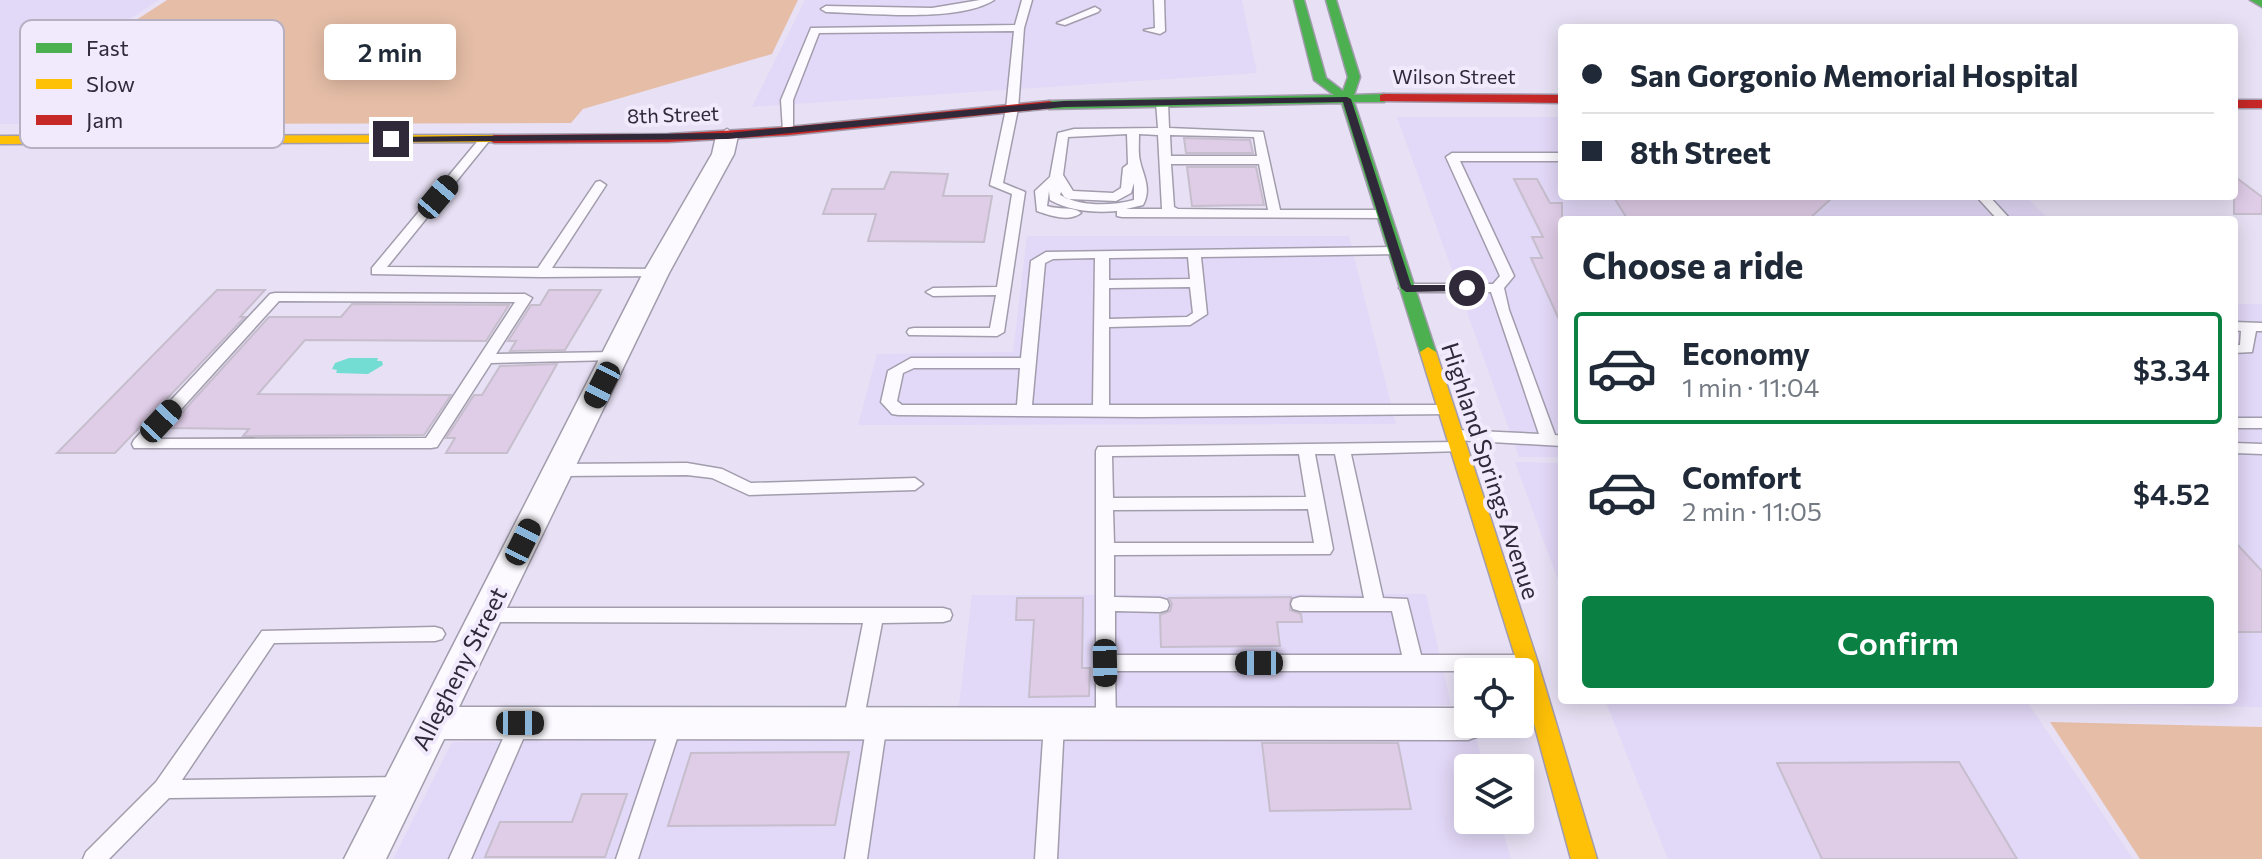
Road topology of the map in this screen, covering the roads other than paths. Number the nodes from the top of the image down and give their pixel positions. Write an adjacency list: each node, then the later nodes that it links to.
1 (989, 0): 8 (lane)
2 (1027, 0): 11 (lane)
3 (1159, 0): 13 (lane)
4 (1299, 0): 14 (street)
5 (1331, 0): 14 (street, Highland Springs Avenue)
6 (2255, 0): 7 (street)
7 (2262, 4)
8 (828, 5): 12 (lane)
9 (1095, 10): 10 (lane)
10 (1062, 23)
11 (1019, 28): 12 (lane); 19 (lane)
12 (815, 30): 22 (lane)
13 (1149, 30)
14 (1347, 99): 15 (street, Wilson Street); 16 (street, 8th Street); 35 (street, Highland Springs Avenue)
15 (1558, 99)
16 (1162, 102): 19 (street, 8th Street); 21 (lane)
17 (2238, 104): 18 (street)
18 (2262, 104)
19 (1012, 109): 22 (street, 8th Street); 47 (lane)
20 (1133, 130): 21 (lane); 31 (lane); 31 (lane)
21 (1163, 130): 29 (lane); 30 (lane)
22 (789, 131): 23 (street, 8th Street)
23 (727, 136): 25 (street, 8th Street); 42 (street, Allegheny Street)
24 (284, 139): 25 (street, 8th Street)
25 (485, 139): 41 (lane)
26 (0, 140): 27 (street, 8th Street)
27 (20, 140)
28 (1558, 157): 46 (lane)
29 (1165, 160): 30 (lane); 34 (lane)
30 (1264, 160): 36 (lane)
31 (1058, 177): 34 (lane)
32 (600, 185): 41 (lane)
33 (1986, 200): 37 (lane)
34 (1175, 213): 36 (lane)
35 (1383, 214): 36 (lane); 38 (street, Highland Springs Avenue)
36 (1275, 215)
37 (2001, 216)
38 (1395, 251): 39 (lane); 45 (street, Highland Springs Avenue)
39 (1194, 253): 40 (lane); 43 (lane)
40 (1102, 254): 44 (lane); 55 (lane)
41 (542, 273): 42 (lane)
42 (656, 273): 53 (street, Allegheny Street)
43 (1197, 283): 44 (lane); 49 (lane)
44 (1102, 284): 49 (lane)
45 (1406, 288): 46 (lane); 58 (street, Highland Springs Avenue)
46 (1497, 288): 61 (lane)
47 (1003, 291): 48 (lane); 51 (lane)
48 (933, 292)
49 (1102, 323): 57 (lane)
50 (2248, 327): 52 (lane)
51 (914, 332)
52 (2238, 349)
53 (616, 356): 54 (lane); 67 (street, Allegheny Street)
54 (486, 359): 54 (lane)
55 (1028, 363): 56 (lane); 56 (lane)
56 (1024, 410): 57 (lane)
57 (1101, 410): 58 (lane)
58 (1445, 410): 62 (street, Highland Springs Avenue)
59 (2238, 423): 60 (lane)
60 (2262, 423)
61 (1555, 440): 62 (lane)
62 (1455, 441): 65 (lane); 80 (street, Highland Springs Avenue)
63 (2238, 448): 66 (lane)
64 (1306, 449): 65 (lane); 69 (lane); 70 (lane)
65 (1342, 449): 75 (lane)
66 (2262, 449)
67 (560, 470): 68 (lane); 76 (street, Allegheny Street)
68 (915, 484)
69 (1316, 503): 70 (lane); 71 (lane)
70 (1104, 504): 71 (lane)
71 (1105, 549): 72 (lane)
72 (1105, 604): 74 (lane); 81 (lane)
73 (1300, 604): 75 (lane)
74 (1160, 605)
75 (1375, 605): 82 (lane)
76 (487, 615): 78 (lane); 84 (street, Allegheny Street)
77 (943, 615): 78 (lane)
78 (874, 616): 87 (lane)
79 (435, 634): 93 (lane)
80 (1525, 658)
81 (1105, 663): 82 (lane); 89 (lane)
82 (1413, 663): 83 (lane)
83 (1454, 663)
84 (432, 723): 85 (street); 92 (street, Allegheny Street)
85 (520, 723): 86 (street); 96 (lane)
86 (672, 723): 87 (street); 97 (lane)
87 (865, 723): 88 (street); 98 (lane)
88 (1054, 724): 89 (street); 99 (lane)
89 (1106, 724): 90 (street)
90 (1454, 724)
91 (1534, 729): 100 (street, Highland Springs Avenue)
92 (401, 786): 93 (lane); 95 (street, Allegheny Street)
93 (164, 789): 94 (lane)
94 (94, 859)
95 (365, 859)
96 (460, 859)
97 (627, 859)
98 (856, 859)
99 (1046, 859)
100 (1584, 859)

